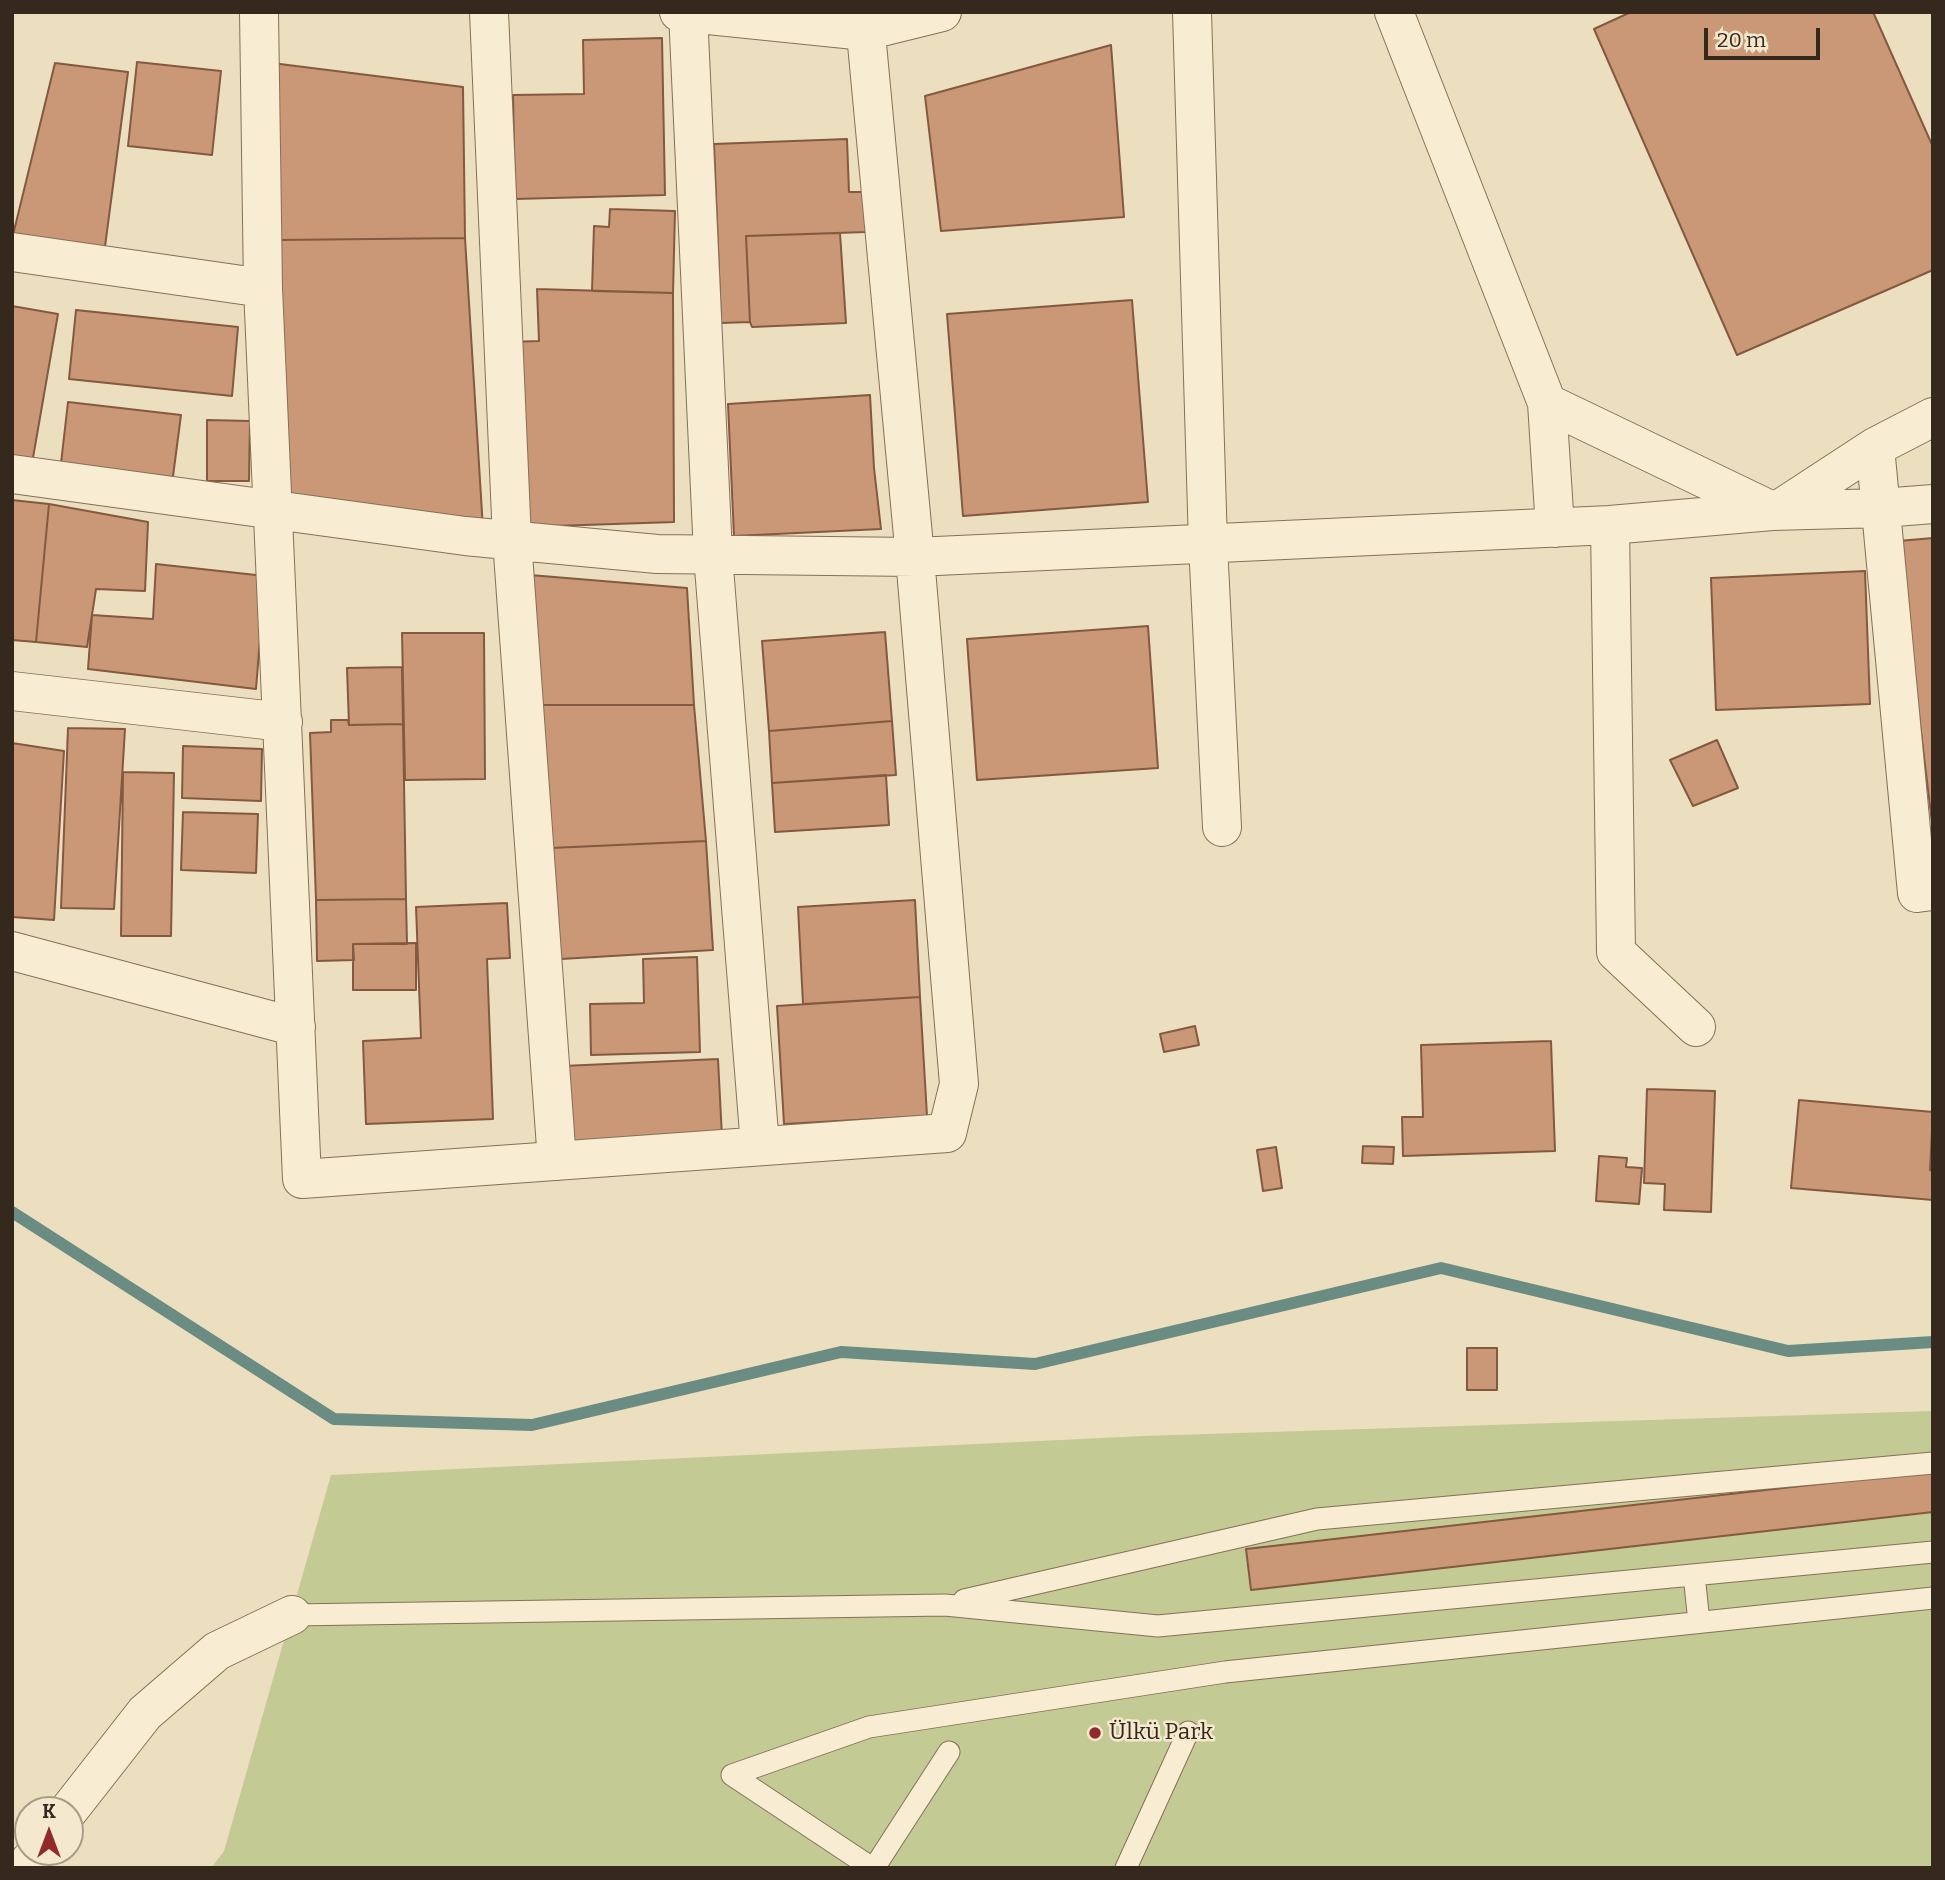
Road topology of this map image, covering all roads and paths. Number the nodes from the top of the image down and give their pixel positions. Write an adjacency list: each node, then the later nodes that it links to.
1 (259, 12): 9 (street)
2 (489, 12): 20 (street)
3 (942, 12): 7 (street)
4 (1192, 12): 21 (street)
5 (1394, 12): 10 (street)
6 (685, 13): 7 (street); 22 (street)
7 (865, 22): 23 (street)
8 (12, 252): 9 (street)
9 (264, 288): 16 (street)
10 (1547, 403): 17 (street); 19 (street)
11 (1933, 417): 12 (street)
12 (1875, 447): 15 (street); 17 (street)
13 (12, 474): 16 (street)
14 (1933, 504): 15 (street)
15 (1882, 508): 17 (street); 27 (street)
16 (274, 510): 20 (street); 25 (street)
17 (1774, 511): 18 (street)
18 (1610, 525): 19 (street); 30 (street)
19 (1555, 528): 21 (street)
20 (512, 540): 22 (street); 32 (street)
21 (1208, 544): 23 (street); 26 (street)
22 (713, 555): 23 (street); 31 (street)
23 (915, 557): 31 (street)
24 (12, 691): 25 (street)
25 (283, 722): 29 (street)
26 (1222, 827)
27 (1933, 891)
28 (12, 951): 29 (street)
29 (296, 1027): 32 (street)
30 (1696, 1027)
31 (760, 1146): 32 (street)
32 (557, 1161)
33 (1933, 1463): 37 (lane)
34 (1933, 1552): 35 (lane)
35 (1694, 1575): 37 (lane); 39 (lane)
36 (1933, 1598): 39 (lane)
37 (945, 1605): 38 (lane)
38 (292, 1615): 42 (street)
39 (1699, 1622): 43 (lane)
40 (1188, 1732): 44 (lane)
41 (949, 1752): 43 (lane)
42 (80, 1796)
43 (873, 1868)
44 (1126, 1868)

